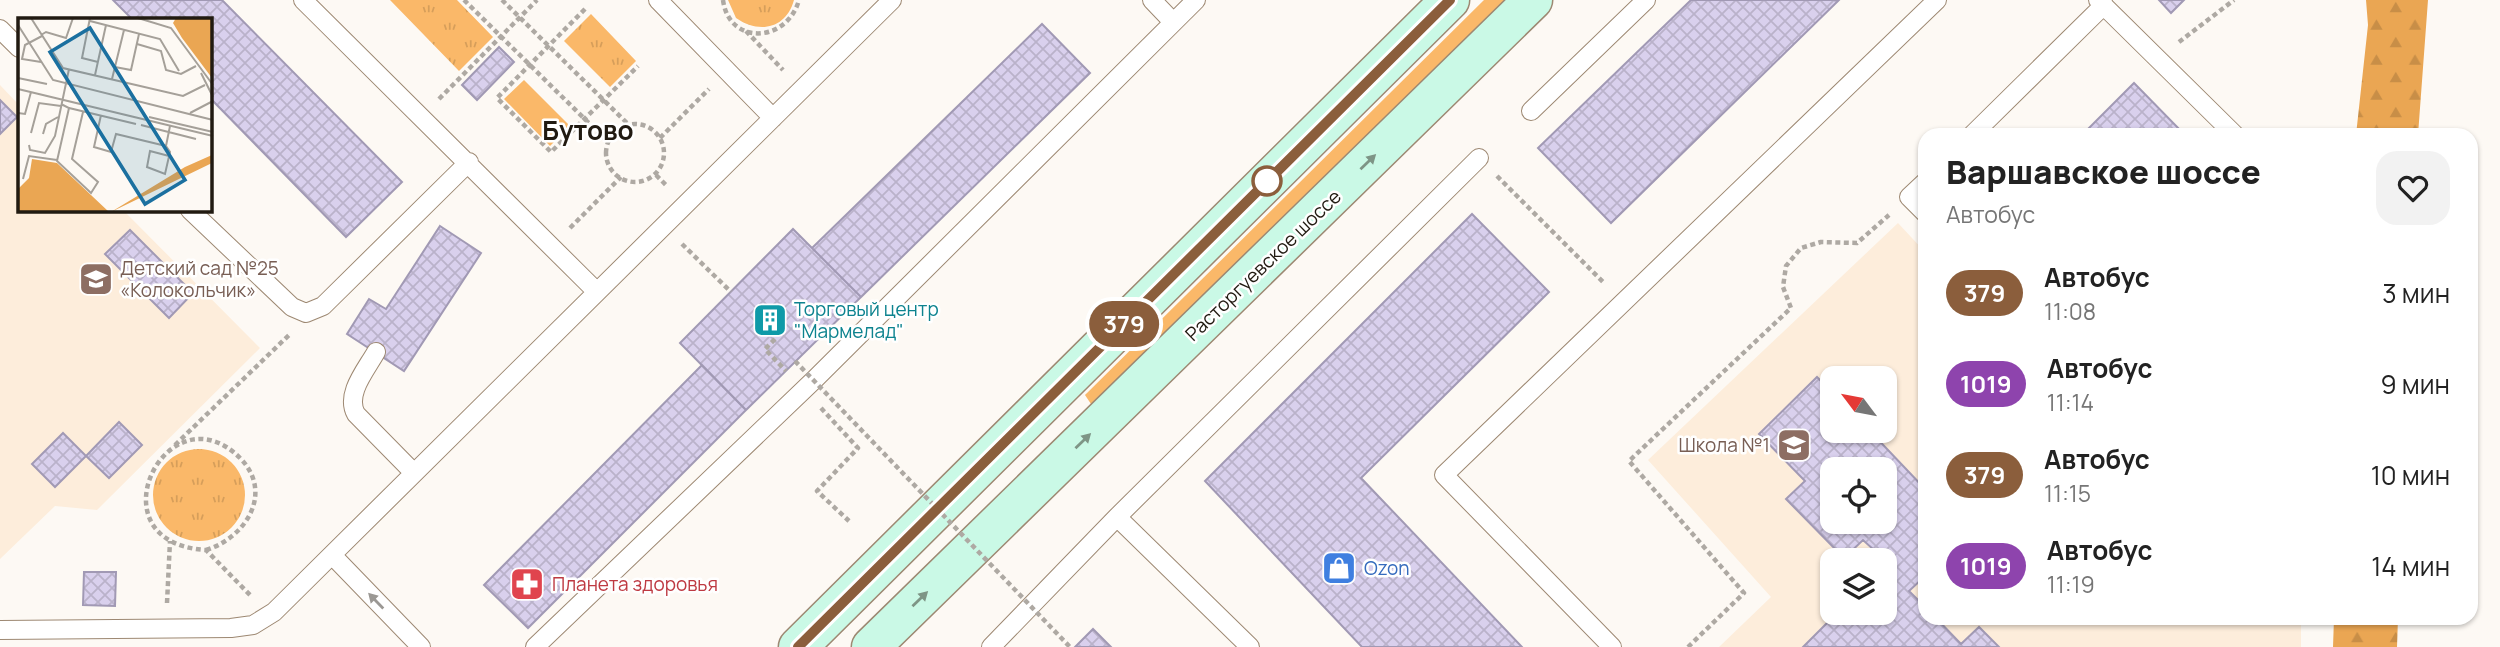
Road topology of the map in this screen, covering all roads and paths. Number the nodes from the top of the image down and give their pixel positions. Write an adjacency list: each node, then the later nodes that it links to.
1 (303, 0): 32 (lane)
2 (464, 0): 22 (path)
3 (502, 0): 18 (path)
4 (537, 0): 18 (path)
5 (658, 0): 28 (lane)
6 (723, 0): 21 (path)
7 (799, 0): 21 (path)
8 (892, 0): 29 (lane)
9 (1152, 0): 19 (lane)
10 (1196, 0): 19 (lane)
11 (1450, 0): 69 (main road)
12 (1533, 0): 70 (main road, Расторгуевское шоссе, one-way to 12)
13 (1646, 0): 31 (lane)
14 (1937, 0): 51 (lane)
15 (2234, 0): 25 (path)
16 (2101, 3): 25 (lane); 36 (lane)
17 (585, 9): 23 (path)
18 (520, 17): 22 (path); 23 (path)
19 (1173, 22): 56 (lane)
20 (0, 29): 24 (lane)
21 (745, 31): 29 (path)
22 (501, 37): 26 (path); 32 (path)
23 (549, 46): 26 (path); 30 (path)
24 (18, 47)
25 (2157, 58): 37 (lane)
26 (530, 65): 34 (path); 34 (path)
27 (638, 66): 30 (path)
28 (727, 70): 33 (lane); 38 (path)
29 (802, 89): 33 (lane)
30 (604, 100): 34 (path); 35 (path)
31 (1531, 111)
32 (421, 117): 41 (lane)
33 (773, 118): 47 (lane)
34 (584, 119): 39 (path)
35 (629, 125): 38 (path); 39 (path)
36 (1979, 128)
37 (2228, 128)
38 (660, 138): 42 (path)
39 (608, 142): 42 (path)
40 (1479, 159): 51 (path); 59 (lane)
41 (469, 162): 48 (lane); 52 (lane)
42 (621, 177): 48 (path)
43 (1918, 188): 44 (lane)
44 (1909, 197): 45 (lane); 75 (path)
45 (1918, 206)
46 (192, 212): 52 (lane)
47 (663, 226): 49 (lane); 50 (path)
48 (552, 246): 49 (lane)
49 (597, 292): 58 (lane)
50 (731, 292)
51 (1623, 302): 74 (lane)
52 (306, 313): 57 (path)
53 (775, 339): 56 (path)
54 (376, 352): 58 (lane)
55 (796, 361): 72 (path, bridge)
56 (804, 389): 60 (path); 68 (lane)
57 (174, 446): 61 (path); 62 (path)
58 (414, 473): 63 (lane)
59 (1117, 517): 71 (lane); 73 (lane)
60 (849, 521)
61 (170, 541): 62 (path); 65 (path)
62 (206, 550): 64 (path)
63 (332, 555): 64 (lane); 67 (lane, one-way to 63)
64 (269, 615): 65 (lane)
65 (166, 629): 66 (lane)
66 (0, 630)
67 (421, 647)
68 (535, 647)
69 (798, 647)
70 (871, 647)
71 (991, 647)
72 (1070, 647)
73 (1250, 647)
74 (1612, 647)
75 (1688, 647)

